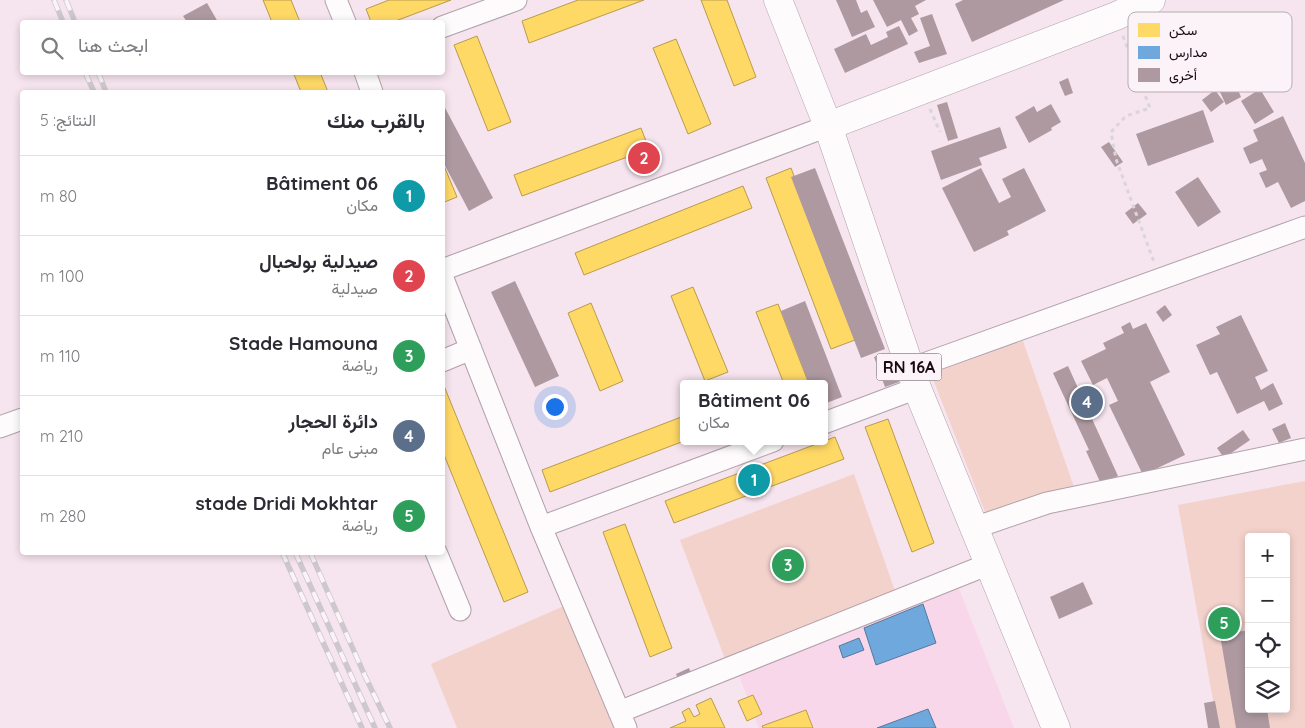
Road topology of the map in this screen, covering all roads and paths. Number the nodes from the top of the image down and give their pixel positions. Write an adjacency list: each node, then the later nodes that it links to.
1 (336, 0): 6 (street)
2 (516, 0): 7 (street)
3 (778, 0): 12 (main road, RN 16A)
4 (1150, 0): 5 (main road)
5 (1116, 16): 8 (path); 12 (main road)
6 (344, 20)
7 (445, 26)
8 (1128, 48)
9 (366, 75): 10 (street)
10 (371, 90)
11 (1144, 92): 15 (path)
12 (828, 126): 14 (street); 19 (main road, RN 16A)
13 (1305, 227): 15 (street)
14 (445, 269)
15 (1160, 279): 19 (street)
16 (445, 283): 17 (street)
17 (472, 349): 18 (street); 25 (street)
18 (445, 360)
19 (914, 378): 21 (street); 26 (main road, RN 16A)
20 (20, 420): 22 (street)
21 (828, 421)
22 (0, 427)
23 (763, 445): 25 (street)
24 (1305, 450): 26 (street)
25 (541, 527): 30 (street)
26 (974, 528): 28 (main road, RN 16A)
27 (437, 555): 29 (street)
28 (989, 564): 30 (street); 31 (main road, RN 16A)
29 (460, 610)
30 (622, 720)
31 (1056, 728)

